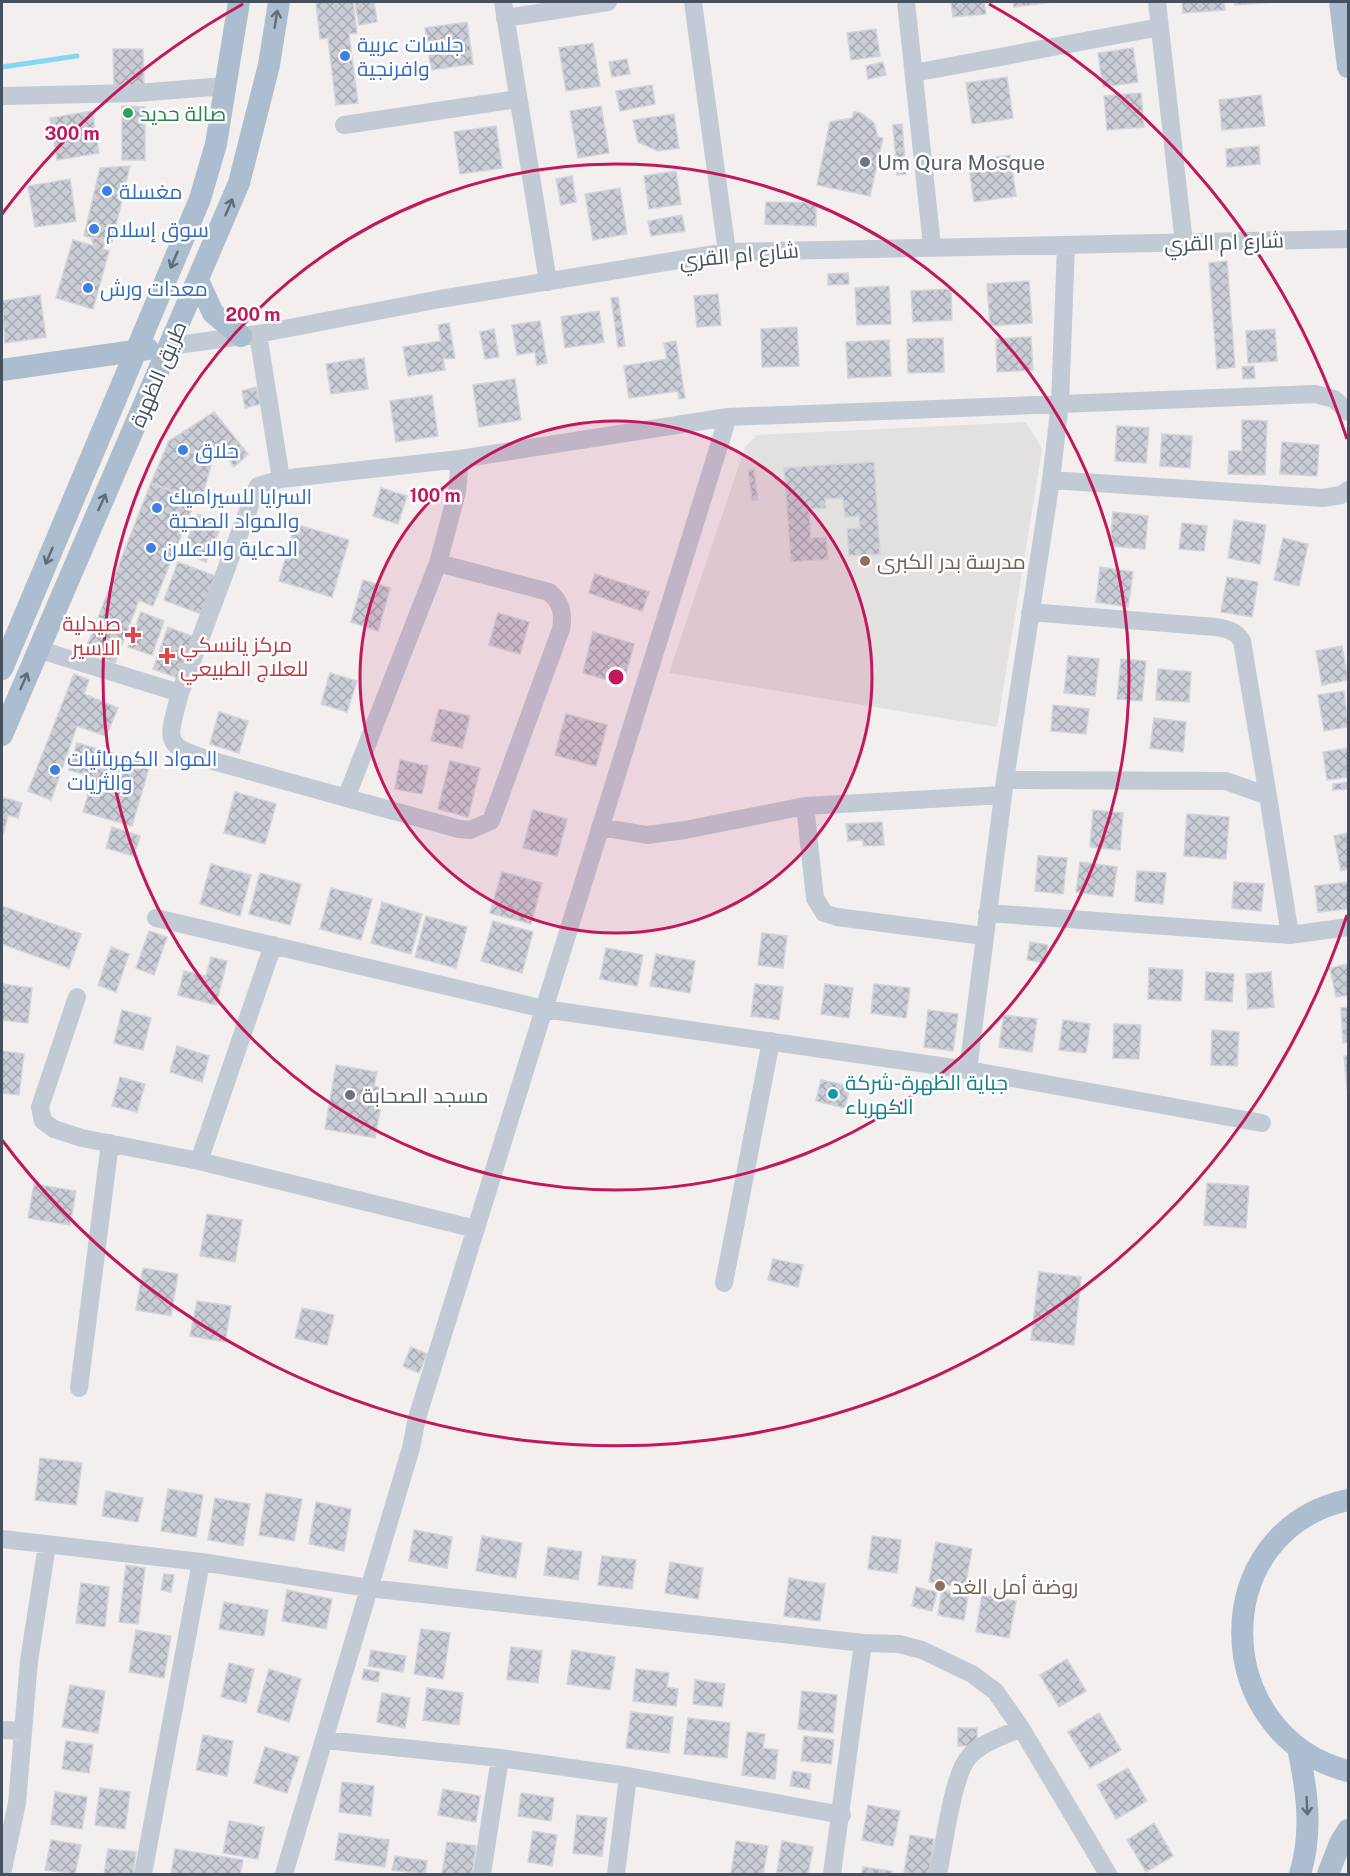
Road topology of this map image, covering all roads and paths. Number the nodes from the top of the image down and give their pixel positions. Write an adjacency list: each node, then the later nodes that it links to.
1 (239, 2): 12 (main road, طريق الظهرة)
2 (279, 2): 21 (main road, طريق الظهرة, one-way to 2)
3 (608, 2): 8 (street)
4 (693, 2): 20 (street)
5 (906, 2): 11 (street)
6 (1157, 2): 9 (street)
7 (1340, 2): 10 (main road)
8 (504, 10): 14 (street)
9 (1160, 27): 11 (street); 17 (street)
10 (1348, 67)
11 (914, 73): 18 (street)
12 (225, 86): 13 (street); 25 (main road, طريق الظهرة, one-way to 25)
13 (2, 96)
14 (517, 99): 15 (street); 22 (street)
15 (344, 125)
16 (1348, 239): 17 (street, شارع ام القري)
17 (1184, 243): 19 (street, شارع ام القري)
18 (932, 246): 19 (street, شارع ام القري); 20 (street, شارع ام القري)
19 (1066, 246): 27 (street)
20 (727, 252): 22 (street, شارع ام القري)
21 (198, 280): 23 (main road); 24 (main road, طريق الظهرة)
22 (548, 282): 23 (street, شارع ام القري)
23 (249, 335): 24 (street, شارع ام القري); 31 (street)
24 (170, 346): 25 (main road, شارع ام القري); 36 (main road, طريق الظهرة, one-way to 24)
25 (136, 350): 26 (main road, شارع ام القري); 37 (main road, طريق الظهرة, one-way to 37)
26 (2, 370)
27 (1060, 403): 28 (street); 29 (street); 32 (street)
28 (1348, 412)
29 (728, 417): 30 (street); 44 (street)
30 (460, 459): 31 (street); 34 (street)
31 (281, 479): 38 (street)
32 (1052, 480): 33 (street); 35 (street)
33 (1348, 490)
34 (438, 563): 42 (street); 42 (street)
35 (1030, 612): 40 (street); 41 (street)
36 (37, 650): 38 (street); 39 (main road, طريق الظهرة, one-way to 36)
37 (2, 669)
38 (180, 693): 42 (street)
39 (2, 735)
40 (1004, 788): 41 (street); 43 (street); 45 (street)
41 (1268, 795): 48 (street)
42 (346, 798)
43 (805, 806): 44 (street); 49 (street)
44 (600, 827): 52 (street)
45 (987, 913): 48 (street); 49 (street)
46 (156, 918): 50 (street)
47 (1348, 927): 48 (street)
48 (1290, 935)
49 (984, 936): 54 (street)
50 (273, 945): 52 (street); 57 (street)
51 (77, 997): 56 (street)
52 (544, 1009): 53 (street); 58 (street)
53 (771, 1041): 54 (street); 59 (street)
54 (968, 1070): 55 (street)
55 (1262, 1123)
56 (110, 1143): 57 (street); 60 (street)
57 (200, 1161): 58 (street)
58 (476, 1229): 65 (street)
59 (724, 1283)
60 (79, 1388)
61 (1348, 1500): 71 (main road)
62 (2, 1539): 63 (street)
63 (47, 1545): 64 (street); 69 (street)
64 (201, 1562): 65 (street); 78 (street)
65 (369, 1588): 66 (street); 70 (street)
66 (863, 1642): 67 (street); 75 (street)
67 (1021, 1728): 83 (street); 84 (street)
68 (2, 1730): 69 (street)
69 (23, 1731): 77 (street)
70 (325, 1740): 72 (street); 79 (street)
71 (1298, 1748): 73 (main road); 85 (main road, one-way to 85)
72 (500, 1758): 74 (street); 80 (street)
73 (1348, 1771)
74 (628, 1776): 75 (street); 81 (street)
75 (842, 1815): 82 (street)
76 (1348, 1830): 86 (main road)
77 (2, 1874)
78 (143, 1875)
79 (285, 1875)
80 (482, 1875)
81 (616, 1875)
82 (832, 1875)
83 (939, 1875)
84 (1108, 1875)
85 (1300, 1875)
86 (1328, 1875)

